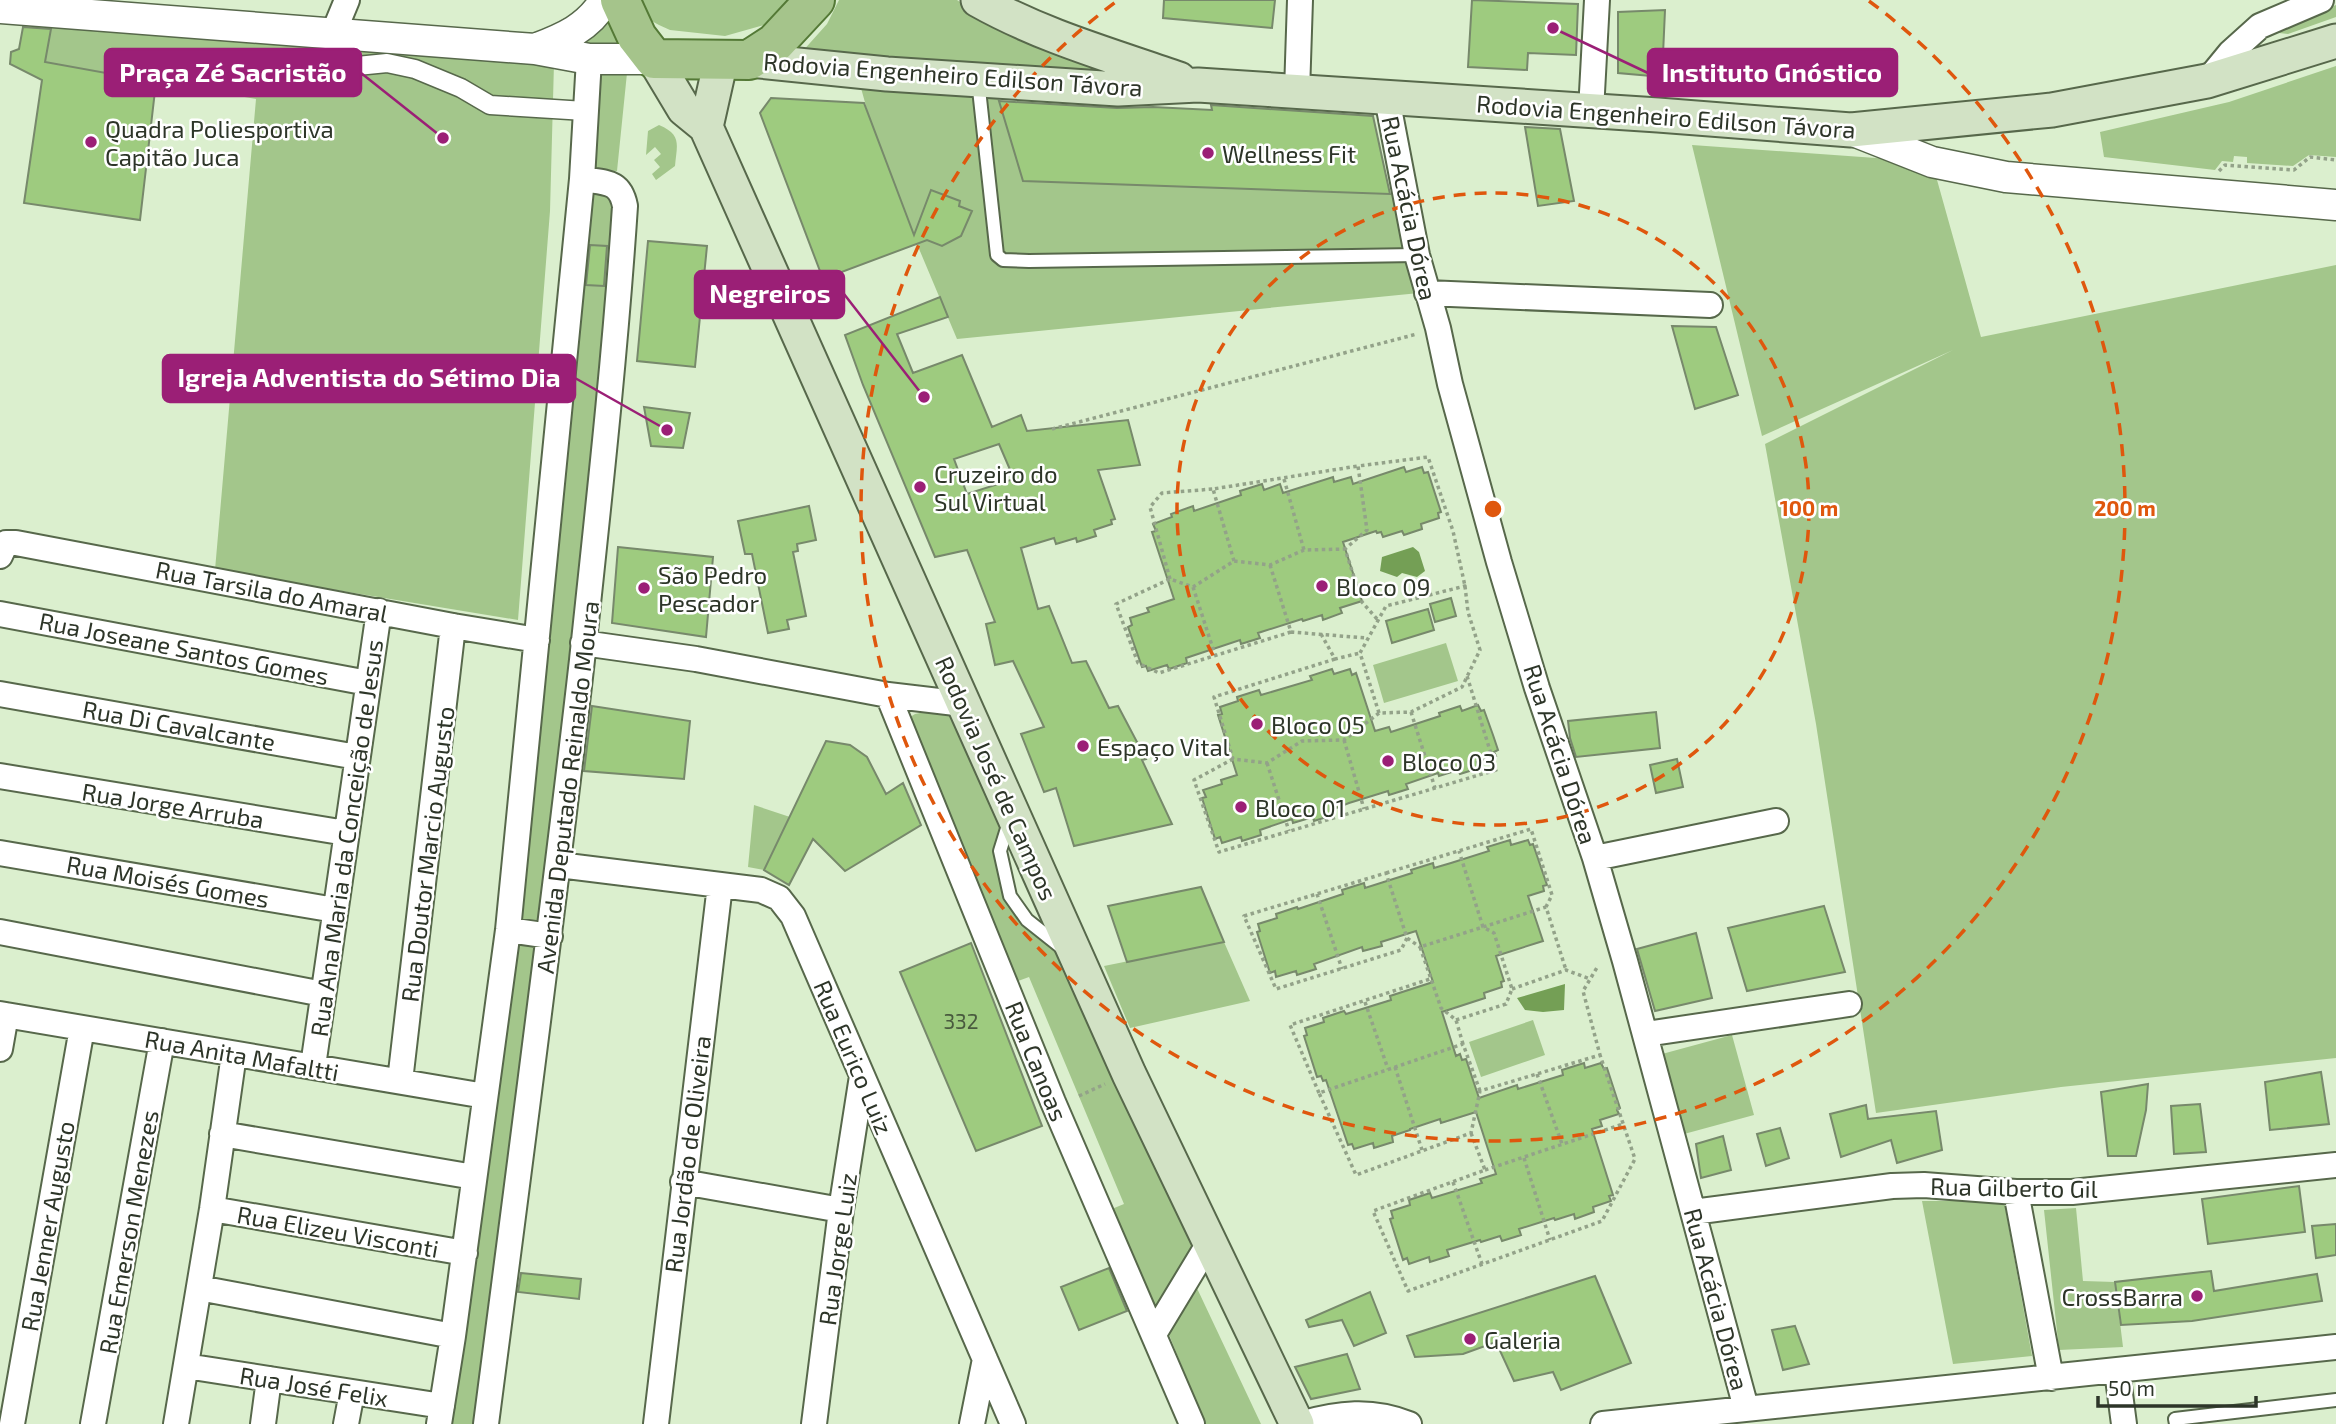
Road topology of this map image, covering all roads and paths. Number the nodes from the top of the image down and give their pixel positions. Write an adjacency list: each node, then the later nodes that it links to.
1 (347, 0): 11 (street)
2 (605, 0): 13 (street)
3 (620, 0): 15 (main road, Rodovia José de Campos)
4 (815, 0): 16 (main road)
5 (978, 0): 20 (main road, Rodovia Engenheiro Edilson Távora)
6 (1300, 0): 21 (street)
7 (1597, 0): 24 (street)
8 (2321, 0): 19 (street)
9 (67, 6): 10 (street); 11 (street)
10 (0, 8)
11 (332, 34): 13 (street)
12 (2336, 41): 19 (main road, Rodovia Engenheiro Edilson Távora)
13 (535, 49): 14 (street)
14 (589, 59): 15 (street); 23 (street, Avenida Deputado Reinaldo Moura)
15 (654, 60): 16 (main road); 25 (main road, Rodovia José de Campos)
16 (735, 60): 18 (main road, Rodovia Engenheiro Edilson Távora); 25 (main road)
17 (326, 80): 23 (street)
18 (978, 80): 20 (main road, Rodovia Engenheiro Edilson Távora); 31 (lane)
19 (2207, 81): 26 (main road, Rodovia Engenheiro Edilson Távora)
20 (1198, 85): 21 (main road, Rodovia Engenheiro Edilson Távora)
21 (1297, 92): 22 (main road, Rodovia Engenheiro Edilson Távora)
22 (1387, 98): 24 (main road, Rodovia Engenheiro Edilson Távora); 31 (street, Rua Acácia Dórea)
23 (586, 111): 29 (street, Avenida Deputado Reinaldo Moura)
24 (1591, 111): 26 (main road, Rodovia Engenheiro Edilson Távora)
25 (706, 127): 63 (main road, Rodovia José de Campos)
26 (1851, 130): 30 (street)
27 (2336, 160): 28 (path)
28 (2225, 165)
29 (582, 179): 54 (street, Avenida Deputado Reinaldo Moura); 55 (street, Avenida Deputado Reinaldo Moura)
30 (2336, 205)
31 (1417, 255): 32 (street, Rua Acácia Dórea)
32 (1427, 293): 33 (street); 78 (street, Rua Acácia Dórea)
33 (1710, 304)
34 (1429, 331): 35 (path)
35 (1052, 429)
36 (1358, 466): 37 (path); 39 (path); 45 (path)
37 (1284, 479): 38 (path); 41 (path)
38 (1213, 489): 42 (path); 44 (path)
39 (1345, 549): 41 (path); 49 (path)
40 (3, 550): 47 (street, Rua Tarsila do Amaral)
41 (1304, 550): 43 (path)
42 (1234, 561): 43 (path); 46 (path)
43 (1270, 565): 51 (path)
44 (1170, 579): 46 (path); 57 (path)
45 (1465, 586): 49 (path); 59 (path)
46 (1193, 587): 57 (path)
47 (379, 611): 50 (street, Rua Tarsila do Amaral); 60 (street, Rua Ana Maria da Conceição de Jesus)
48 (0, 614): 60 (street, Rua Joseane Santos Gomes)
49 (1377, 619): 53 (path)
50 (453, 626): 54 (street, Rua Tarsila do Amaral); 114 (street, Rua Doutor Marcio Augusto)
51 (1291, 632): 52 (path); 57 (path)
52 (1321, 633): 53 (path); 58 (path)
53 (1366, 638): 56 (path)
54 (537, 639): 86 (street, Avenida Deputado Reinaldo Moura)
55 (583, 643): 62 (street); 79 (street, Avenida Deputado Reinaldo Moura)
56 (1360, 653): 58 (path); 65 (path)
57 (1215, 655)
58 (1335, 659): 68 (path)
59 (1467, 676): 64 (path); 71 (path)
60 (368, 683): 67 (street, Rua Ana Maria da Conceição de Jesus)
61 (0, 694): 67 (street, Rua Di Cavalcante)
62 (888, 695): 63 (street); 138 (street, Rua Canoas)
63 (964, 704): 134 (main road, Rodovia José de Campos)
64 (1411, 712): 65 (path); 71 (path)
65 (1379, 713): 66 (path)
66 (1344, 740): 69 (path); 72 (path)
67 (357, 757): 75 (street, Rua Ana Maria da Conceição de Jesus)
68 (1233, 759): 69 (path); 74 (path)
69 (1267, 763): 74 (path)
70 (0, 776): 75 (street, Rua Jorge Arruba)
71 (1435, 788): 72 (path)
72 (1364, 809): 74 (path)
73 (1776, 821): 78 (street)
74 (1289, 831)
75 (346, 833): 84 (street, Rua Ana Maria da Conceição de Jesus)
76 (1459, 851): 80 (path); 83 (path); 85 (path)
77 (0, 853): 84 (street, Rua Moisés Gomes)
78 (1595, 858): 103 (street, Rua Acácia Dórea)
79 (559, 865): 81 (street, Rua Eurico Luiz); 88 (street, Avenida Deputado Reinaldo Moura)
80 (1386, 873): 82 (path); 89 (path)
81 (720, 885): 113 (street, Rua Eurico Luiz); 127 (street, Rua Jordão de Oliveira)
82 (1317, 894): 92 (path); 92 (path)
83 (1546, 907): 85 (path); 93 (path)
84 (335, 910): 97 (street, Rua Ana Maria da Conceição de Jesus)
85 (1483, 927): 90 (path); 96 (path)
86 (508, 930): 88 (street); 117 (street, Avenida Deputado Reinaldo Moura)
87 (0, 932): 97 (street)
88 (550, 936): 156 (street, Avenida Deputado Reinaldo Moura)
89 (1407, 938): 90 (path); 92 (path)
90 (1420, 947): 94 (path)
91 (1598, 966): 95 (path)
92 (1342, 969)
93 (1566, 970): 95 (path); 96 (path)
94 (1431, 979): 98 (path); 101 (path)
95 (1590, 979): 108 (path)
96 (1512, 989): 101 (path)
97 (323, 995): 109 (street, Rua Ana Maria da Conceição de Jesus)
98 (1365, 1002): 111 (path); 116 (path)
99 (1849, 1004): 103 (street)
100 (3, 1015): 102 (street, Rua Anita Mafaltti); 106 (street)
101 (1456, 1020): 105 (path)
102 (82, 1028): 104 (street, Rua Anita Mafaltti); 151 (street, Rua Jenner Augusto)
103 (1646, 1034): 132 (street, Rua Acácia Dórea)
104 (162, 1041): 107 (street, Rua Anita Mafaltti); 152 (street, Rua Emerson Menezes)
105 (1463, 1044): 110 (path); 115 (path)
106 (0, 1049)
107 (234, 1054): 109 (street, Rua Anita Mafaltti); 120 (street)
108 (1601, 1055): 112 (path); 118 (path)
109 (313, 1066): 114 (street, Rua Anita Mafaltti)
110 (1395, 1067): 111 (path); 122 (path)
111 (1388, 1069): 116 (path)
112 (1536, 1074): 115 (path); 121 (path)
113 (862, 1075): 131 (street, Rua Jorge Luiz); 141 (street, Rua Eurico Luiz)
114 (400, 1081): 117 (street, Rua Anita Mafaltti)
115 (1480, 1091): 119 (path)
116 (1319, 1093): 122 (path)
117 (485, 1096): 126 (street, Avenida Deputado Reinaldo Moura)
118 (1623, 1124): 121 (path); 133 (path)
119 (1471, 1133): 122 (path); 125 (path)
120 (222, 1134): 126 (street); 130 (street)
121 (1562, 1145): 123 (path)
122 (1422, 1150)
123 (1524, 1157): 125 (path); 133 (path)
124 (2336, 1165): 129 (street, Rua Gilberto Gil)
125 (1485, 1170): 128 (path)
126 (474, 1177): 135 (street, Avenida Deputado Reinaldo Moura)
127 (683, 1182): 131 (street); 157 (street, Rua Jordão de Oliveira)
128 (1453, 1182): 136 (path); 136 (path)
129 (2015, 1192): 132 (street, Rua Gilberto Gil); 144 (street)
130 (212, 1209): 135 (street, Rua Elizeu Visconti); 137 (street)
131 (841, 1210): 158 (street, Rua Jorge Luiz)
132 (1693, 1212): 148 (street, Rua Acácia Dórea)
133 (1550, 1240): 136 (path)
134 (1209, 1243): 138 (street); 162 (main road, Rodovia José de Campos)
135 (464, 1252): 139 (street, Avenida Deputado Reinaldo Moura)
136 (1482, 1264)
137 (199, 1288): 139 (street); 142 (street)
138 (1154, 1334): 161 (street, Rua Canoas)
139 (453, 1336): 149 (street, Avenida Deputado Reinaldo Moura)
140 (2336, 1347): 143 (street)
141 (985, 1359): 159 (street); 160 (street, Rua Eurico Luiz)
142 (186, 1366): 145 (street, Rua José Felix); 153 (street)
143 (2117, 1371): 144 (street); 150 (street)
144 (2051, 1378): 148 (street)
145 (269, 1379): 146 (street, Rua José Felix); 154 (street)
146 (352, 1392): 149 (street, Rua José Felix); 155 (street)
147 (2336, 1400): 165 (lane)
148 (1746, 1408): 164 (street)
149 (440, 1415)
150 (2120, 1423)
151 (12, 1424)
152 (93, 1424)
153 (176, 1424)
154 (263, 1424)
155 (346, 1424)
156 (486, 1424)
157 (656, 1424)
158 (814, 1424)
159 (972, 1424)
160 (1013, 1424)
161 (1192, 1424)
162 (1299, 1424): 163 (street)
163 (1409, 1424)
164 (1603, 1424)
165 (2176, 1424)

